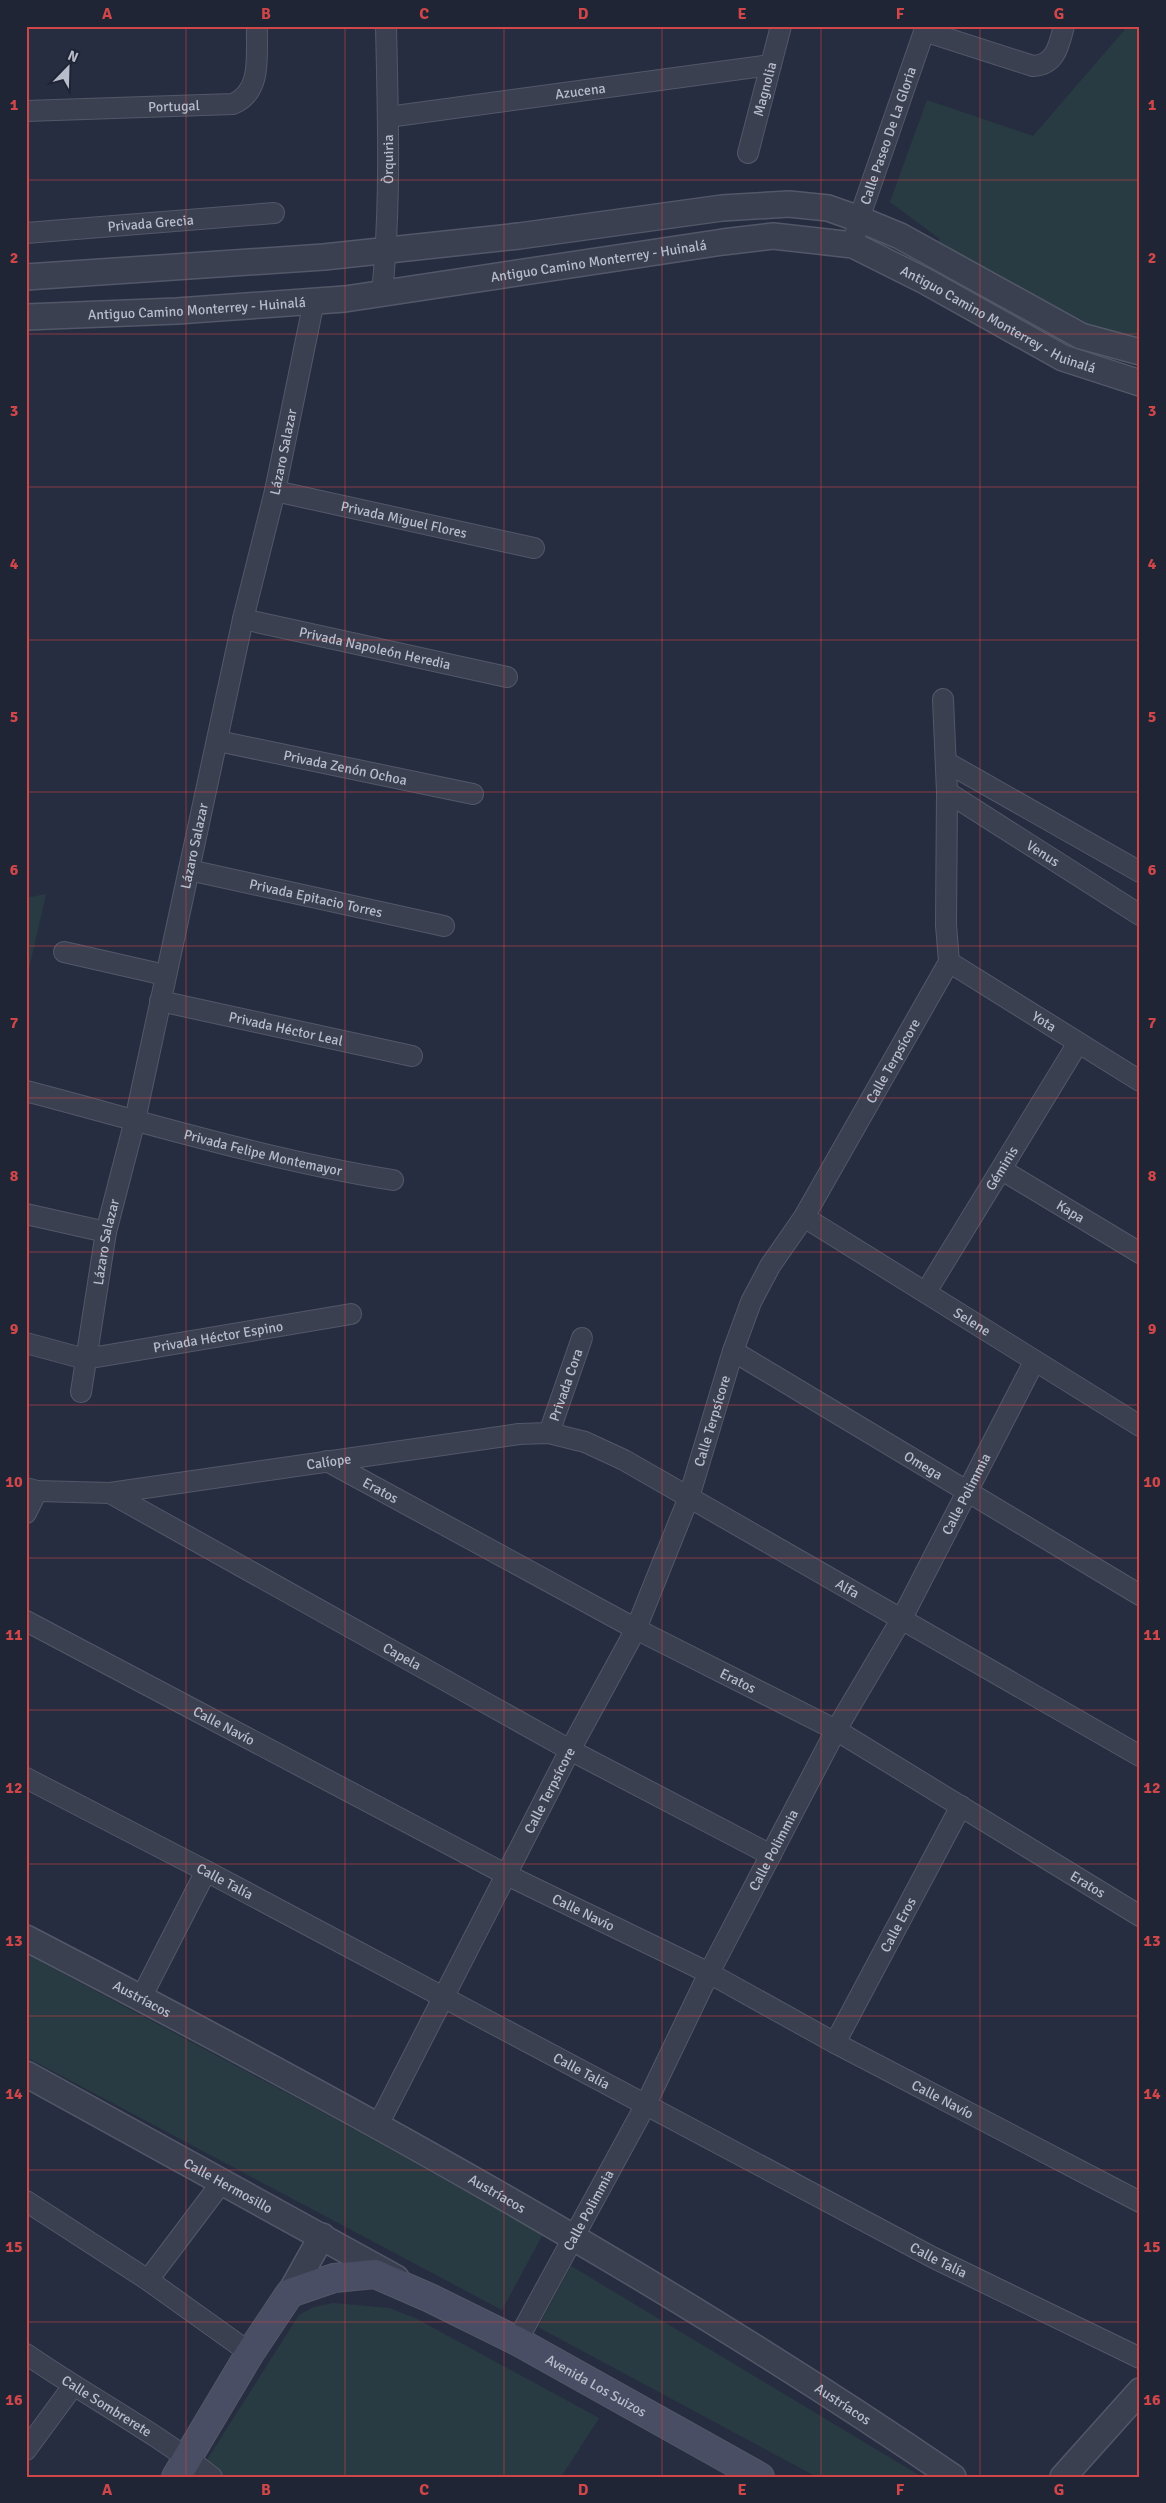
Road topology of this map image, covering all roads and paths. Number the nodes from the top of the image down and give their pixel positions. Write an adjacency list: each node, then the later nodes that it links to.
1 (257, 26): 7 (street, Portugal)
2 (386, 26): 8 (street, Òrquiria)
3 (781, 26): 6 (street, Magnolia)
4 (1064, 26): 5 (street)
5 (925, 28): 12 (street, Calle Paseo De La Gloria)
6 (771, 65): 8 (street, Azucena); 9 (street, Magnolia)
7 (26, 111)
8 (388, 117): 16 (street, Òrquiria)
9 (748, 152)
10 (722, 208): 12 (street, Antiguo Camino Monterrey - Huinalá); 14 (street); 16 (street, Antiguo Camino Monterrey - Huinalá)
11 (274, 213): 13 (street, Privada Grecia)
12 (860, 219): 15 (street, Calle Paseo De La Gloria); 21 (street, Antiguo Camino Monterrey - Huinalá)
13 (26, 233)
14 (723, 242): 15 (street, Antiguo Camino Monterrey - Huinalá); 18 (street, Antiguo Camino Monterrey - Huinalá)
15 (853, 245): 22 (street, Antiguo Camino Monterrey - Huinalá)
16 (385, 249): 17 (street, Antiguo Camino Monterrey - Huinalá); 18 (street, Òrquiria)
17 (26, 277)
18 (382, 293): 19 (street, Antiguo Camino Monterrey - Huinalá)
19 (314, 301): 20 (street, Antiguo Camino Monterrey - Huinalá); 23 (street, Lázaro Salazar)
20 (26, 317)
21 (1140, 352)
22 (1140, 383)
23 (275, 491): 24 (street, Privada Miguel Flores); 25 (street, Lázaro Salazar)
24 (534, 548)
25 (244, 620): 26 (street, Privada Napoleón Heredia); 28 (street, Lázaro Salazar)
26 (507, 678)
27 (943, 699): 29 (street)
28 (218, 742): 31 (street, Privada Zenón Ochoa); 32 (street, Lázaro Salazar)
29 (946, 762): 30 (street); 33 (street)
30 (947, 792): 34 (street, Venus); 37 (street)
31 (473, 794)
32 (189, 870): 35 (street, Privada Epitacio Torres); 38 (street, Lázaro Salazar)
33 (1140, 872)
34 (1140, 915)
35 (444, 926)
36 (64, 952): 38 (street)
37 (949, 962): 40 (street, Yota); 48 (street, Calle Terpsícore)
38 (165, 975): 39 (street, Lázaro Salazar)
39 (160, 1001): 41 (street, Privada Héctor Leal); 44 (street, Lázaro Salazar)
40 (1078, 1043): 42 (street, Yota); 45 (street, Géminis)
41 (412, 1056)
42 (1140, 1081)
43 (26, 1091): 44 (street, Privada Felipe Montemayor)
44 (135, 1120): 46 (street, Privada Felipe Montemayor); 49 (street, Lázaro Salazar)
45 (1002, 1170): 50 (street, Kapa); 51 (street, Géminis)
46 (393, 1180)
47 (26, 1214): 49 (street)
48 (804, 1217): 51 (street, Selene); 55 (street, Calle Terpsícore)
49 (106, 1232): 56 (street, Lázaro Salazar)
50 (1140, 1253)
51 (926, 1292): 57 (street, Selene)
52 (351, 1314): 56 (street, Privada Héctor Espino)
53 (582, 1338): 60 (street, Privada Cora)
54 (26, 1343): 56 (street)
55 (733, 1351): 63 (street, Omega); 65 (street, Calle Terpsícore)
56 (85, 1359): 58 (street, Lázaro Salazar)
57 (1034, 1362): 59 (street, Selene); 63 (street, Calle Polimmia)
58 (81, 1392)
59 (1140, 1426)
60 (549, 1433): 61 (street, Calíope); 65 (street, Alfa)
61 (327, 1461): 64 (street, Calíope); 70 (street, Eratos)
62 (32, 1489): 64 (street, Capela); 66 (street)
63 (969, 1491): 67 (street, Omega); 68 (street, Calle Polimmia)
64 (110, 1493): 72 (street, Capela)
65 (689, 1497): 68 (street, Alfa); 70 (street, Calle Terpsícore)
66 (26, 1513)
67 (1140, 1595)
68 (901, 1620): 71 (street, Calle Polimmia); 73 (street, Alfa)
69 (26, 1621): 78 (street, Calle Navío)
70 (636, 1629): 71 (street, Eratos); 72 (street, Calle Terpsícore)
71 (836, 1730): 75 (street, Eratos); 76 (street, Calle Polimmia)
72 (570, 1750): 76 (street, Capela); 78 (street, Calle Terpsícore)
73 (1140, 1756)
74 (26, 1778): 77 (street, Calle Talía)
75 (961, 1806): 79 (street, Eratos); 84 (street, Calle Eros)
76 (771, 1855): 81 (street, Calle Polimmia)
77 (206, 1871): 82 (street, Calle Talía); 83 (street)
78 (507, 1875): 81 (street, Calle Navío); 82 (street, Calle Terpsícore)
79 (1140, 1916)
80 (26, 1938): 83 (street, Austríacos)
81 (709, 1973): 84 (street, Calle Navío); 86 (street, Calle Polimmia)
82 (443, 1997): 86 (street, Calle Talía); 87 (street, Calle Terpsícore)
83 (141, 1998): 87 (street, Austríacos)
84 (835, 2044): 90 (street, Calle Navío)
85 (26, 2074): 88 (street, Calle Hermosillo)
86 (646, 2106): 92 (street, Calle Polimmia); 99 (street, Calle Talía)
87 (378, 2125): 92 (street, Austríacos)
88 (222, 2182): 91 (street, Calle Hermosillo); 93 (street)
89 (26, 2201): 93 (street)
90 (1140, 2202)
91 (322, 2236): 94 (street); 95 (street, Calle Hermosillo)
92 (575, 2237): 96 (street, Calle Polimmia); 106 (street, Austríacos)
93 (148, 2280): 97 (street)
94 (290, 2294): 95 (main road, Avenida Los Suizos); 97 (main road)
95 (430, 2298): 96 (main road, Avenida Los Suizos)
96 (517, 2341): 105 (main road, Avenida Los Suizos)
97 (250, 2352): 103 (main road)
98 (26, 2354): 100 (street, Calle Sombrerete)
99 (1140, 2358)
100 (73, 2386): 102 (street); 103 (street, Calle Sombrerete)
101 (1140, 2391): 107 (street)
102 (26, 2450)
103 (182, 2467): 104 (street, Calle Sombrerete)
104 (212, 2477)
105 (760, 2477)
106 (953, 2477)
107 (1063, 2477)

